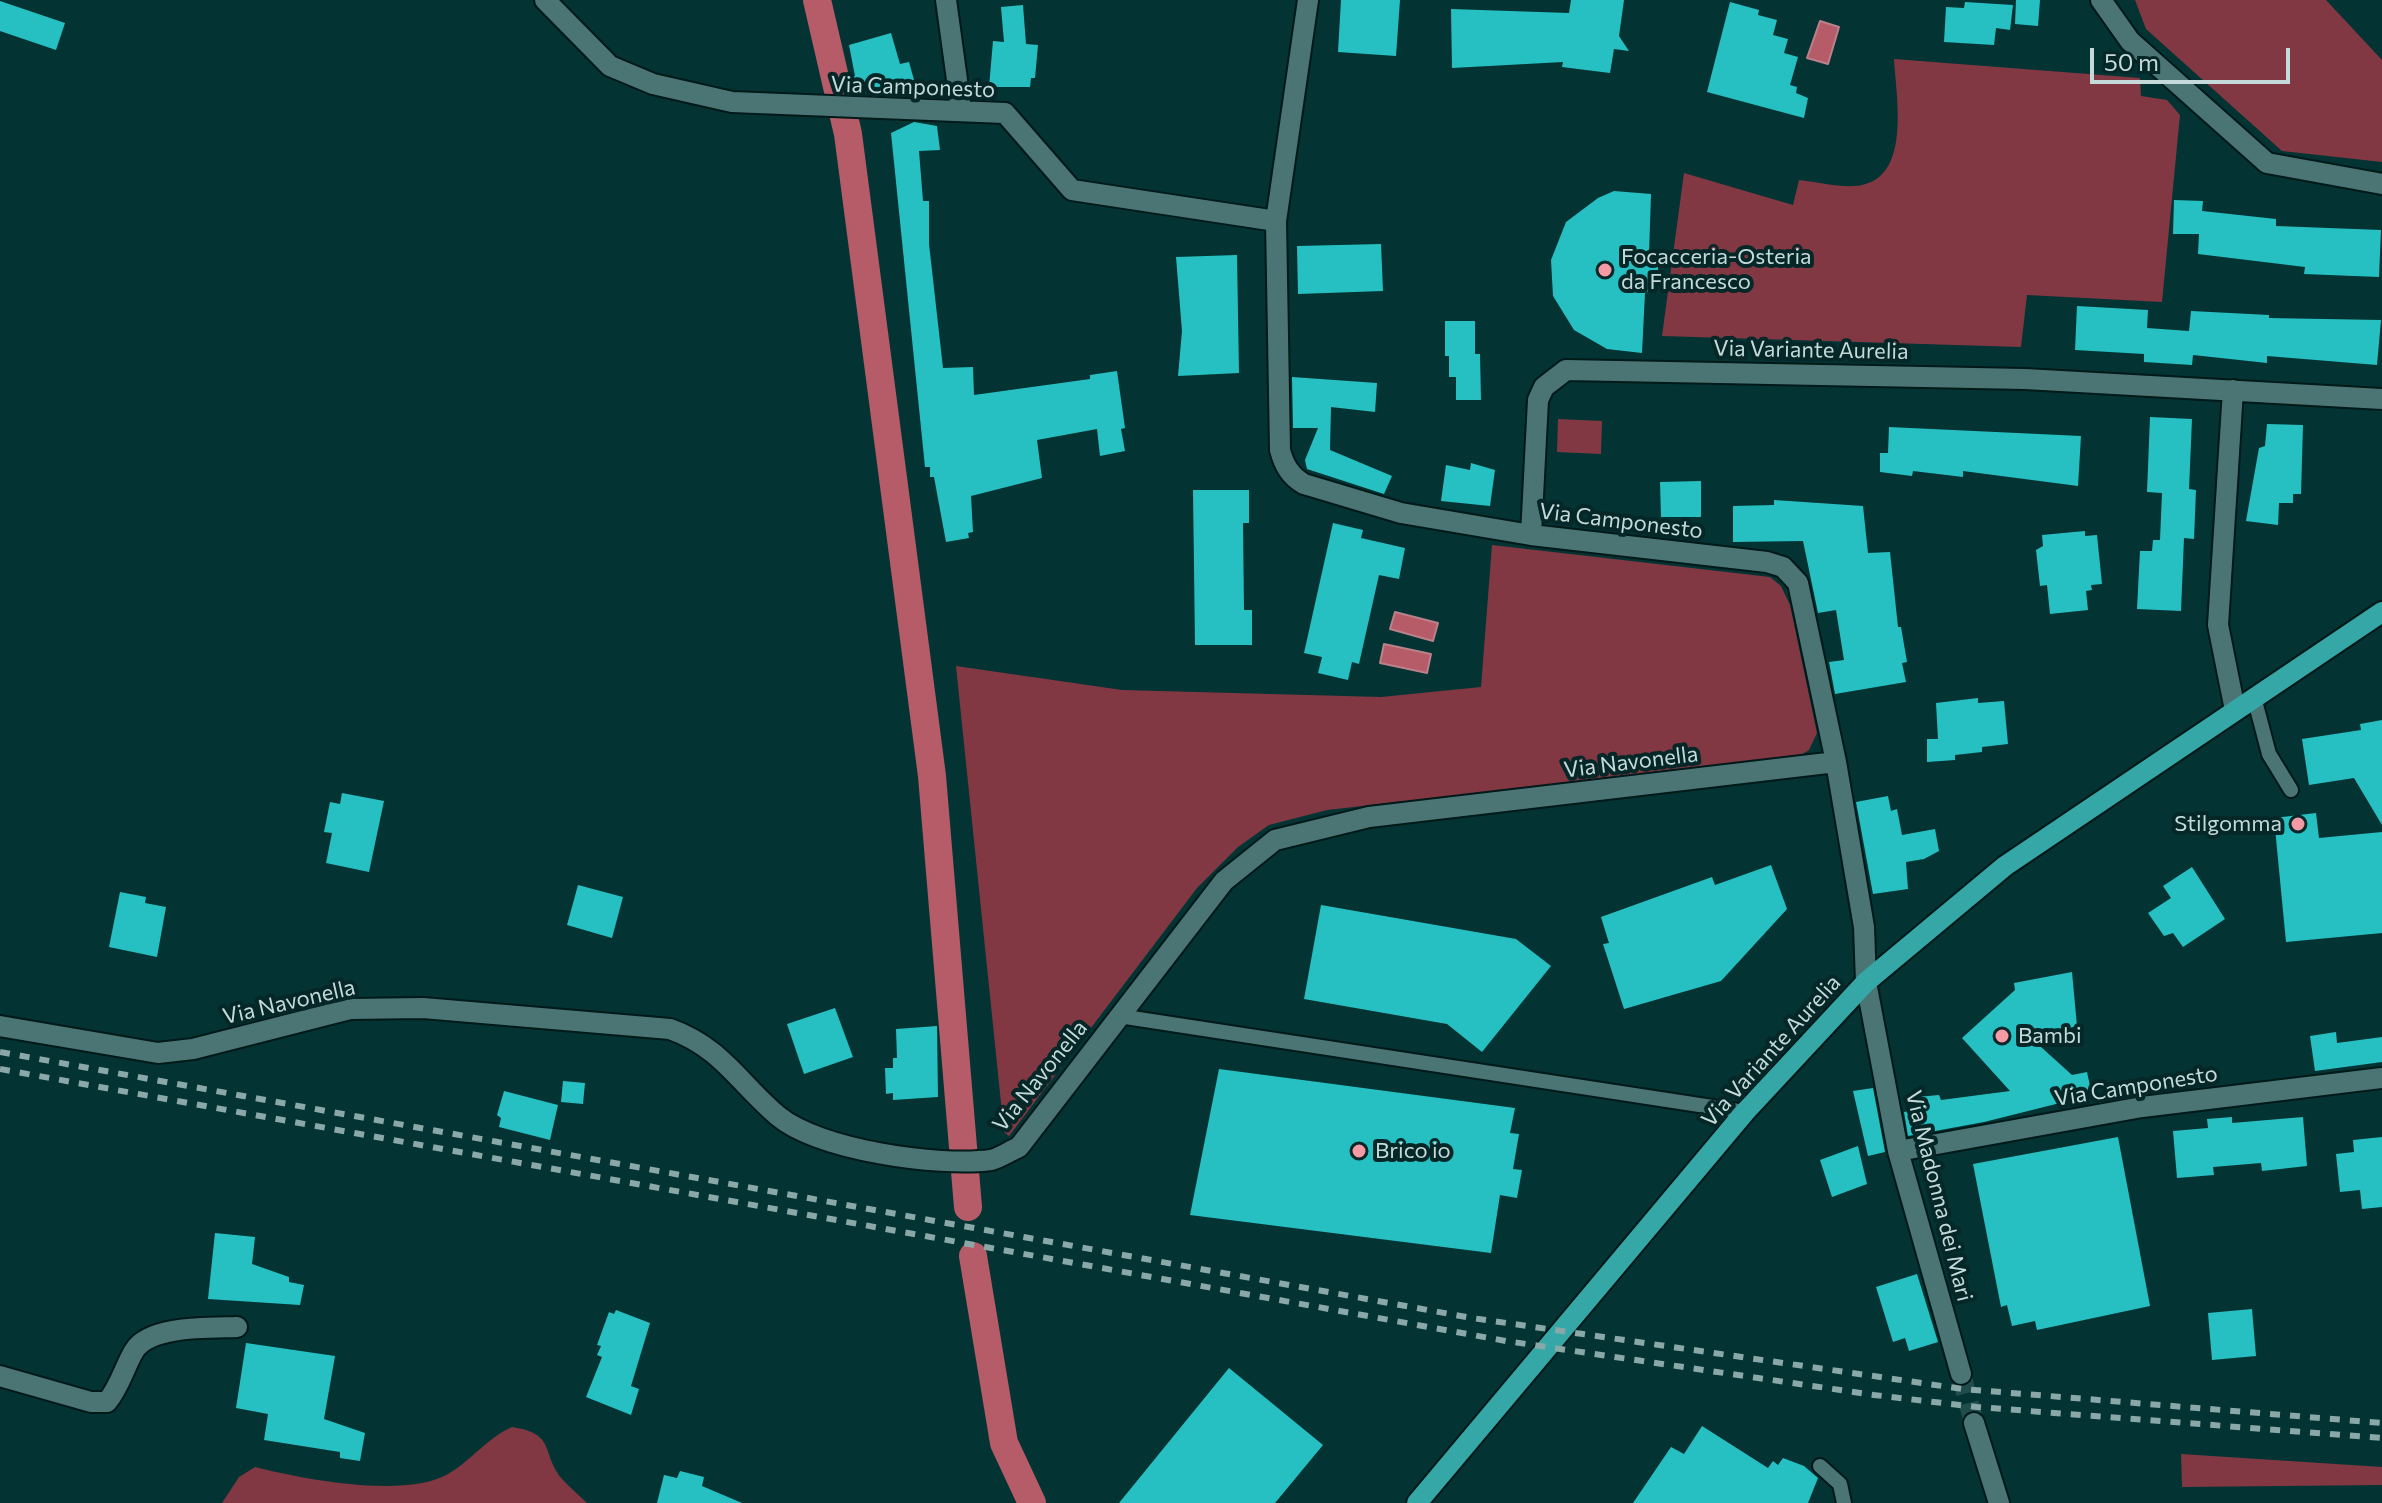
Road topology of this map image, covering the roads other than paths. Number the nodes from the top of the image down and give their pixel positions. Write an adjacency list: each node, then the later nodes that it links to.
1 (545, 0): 5 (street, Via Camponesto)
2 (946, 0): 5 (street)
3 (1308, 0): 7 (street, Via Camponesto)
4 (2101, 0): 6 (street)
5 (961, 109): 7 (street, Via Camponesto)
6 (2382, 184)
7 (1276, 221): 10 (street, Via Camponesto)
8 (2233, 390): 9 (street, Via Variante Aurelia); 10 (street, Via Variante Aurelia); 13 (street)
9 (2382, 399)
10 (1531, 535): 14 (street, Via Camponesto)
11 (2382, 612): 12 (main road, Via Variante Aurelia)
12 (2254, 697): 13 (main road, Via Variante Aurelia); 15 (lane)
13 (2235, 710): 16 (main road, Via Variante Aurelia)
14 (1836, 762): 16 (street, Via Camponesto); 17 (street, Via Navonella)
15 (2291, 790)
16 (1866, 982): 20 (main road, Via Variante Aurelia); 21 (street, Via Madonna dei Mari)
17 (1119, 1016): 18 (street, Via Navonella); 20 (lane)
18 (0, 1026)
19 (2382, 1078): 21 (street, Via Camponesto)
20 (1745, 1112): 27 (main road, Via Variante Aurelia)
21 (1898, 1151): 23 (street, Via Madonna dei Mari)
22 (237, 1327): 24 (street)
23 (1961, 1374)
24 (0, 1376)
25 (1974, 1423): 29 (street)
26 (1820, 1466): 28 (lane)
27 (1417, 1503)
28 (1844, 1503)
29 (1999, 1503)

